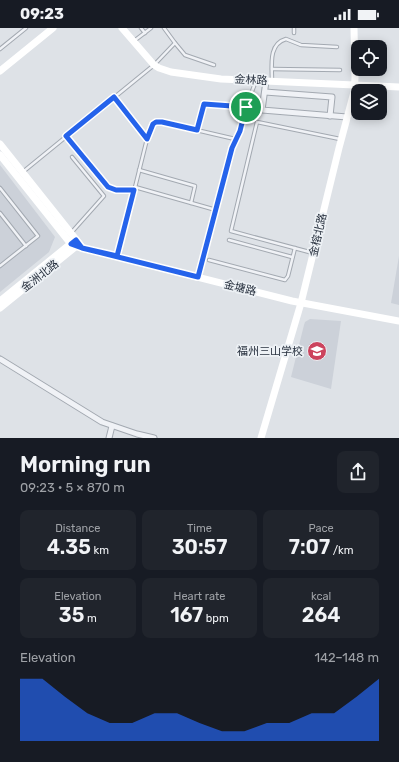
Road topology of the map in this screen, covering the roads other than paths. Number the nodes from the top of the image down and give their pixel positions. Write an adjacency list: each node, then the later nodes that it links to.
1 (26, 28): 14 (lane)
2 (53, 28): 19 (street)
3 (122, 28): 11 (street, 金林路)
4 (141, 28): 9 (lane)
5 (151, 28): 9 (lane)
6 (164, 28): 12 (lane)
7 (294, 28): 10 (lane)
8 (354, 28): 22 (street, 金榕北路)
9 (145, 33): 11 (lane)
10 (294, 33)
11 (133, 42): 15 (street, 金林路)
12 (175, 43): 15 (lane); 16 (lane)
13 (337, 47): 17 (lane)
14 (0, 49)
15 (154, 65): 20 (street, 金林路); 27 (lane)
16 (214, 65)
17 (272, 69): 18 (lane); 21 (lane)
18 (340, 70)
19 (0, 71)
20 (256, 80): 21 (street, 金林路); 29 (lane)
21 (269, 81): 23 (street, 金林路); 26 (street)
22 (355, 84)
23 (351, 86)
24 (387, 87): 25 (street, 金林路)
25 (399, 88)
26 (265, 92): 30 (street); 30 (street)
27 (114, 97): 33 (lane); 34 (lane)
28 (351, 102): 31 (street, 金榕北路)
29 (246, 107): 32 (lane); 35 (lane)
30 (330, 116): 31 (street)
31 (347, 117): 36 (street, 金榕北路)
32 (197, 130): 34 (lane); 35 (lane)
33 (66, 136): 41 (lane); 43 (lane)
34 (147, 139): 40 (lane)
35 (235, 139): 45 (lane)
36 (341, 139): 50 (lane); 51 (street, 金榕北路)
37 (0, 144): 38 (street)
38 (3, 157): 41 (street); 48 (street)
39 (72, 157): 48 (lane)
40 (139, 170): 43 (lane); 44 (lane)
41 (22, 173): 48 (street)
42 (0, 188): 49 (lane)
43 (135, 189): 44 (lane); 52 (lane)
44 (191, 203): 45 (lane)
45 (216, 210): 56 (lane)
46 (0, 213): 49 (lane)
47 (229, 240): 53 (lane)
48 (76, 242): 52 (street, 金塘路); 57 (street, 金洲北路); 59 (street, 金洲北路)
49 (26, 246): 55 (lane)
50 (295, 248): 51 (lane); 53 (lane)
51 (313, 253): 58 (street, 金榕北路)
52 (117, 256): 56 (street, 金塘路)
53 (292, 257): 54 (lane)
54 (209, 260)
55 (0, 266)
56 (198, 277): 58 (street, 金塘路)
57 (0, 301)
58 (301, 303): 60 (street, 金塘路); 65 (street, 金榕北路)
59 (0, 308)
60 (399, 321)
61 (0, 359): 62 (street)
62 (112, 426): 63 (street); 64 (street)
63 (109, 438)
64 (154, 438)
65 (261, 438)

